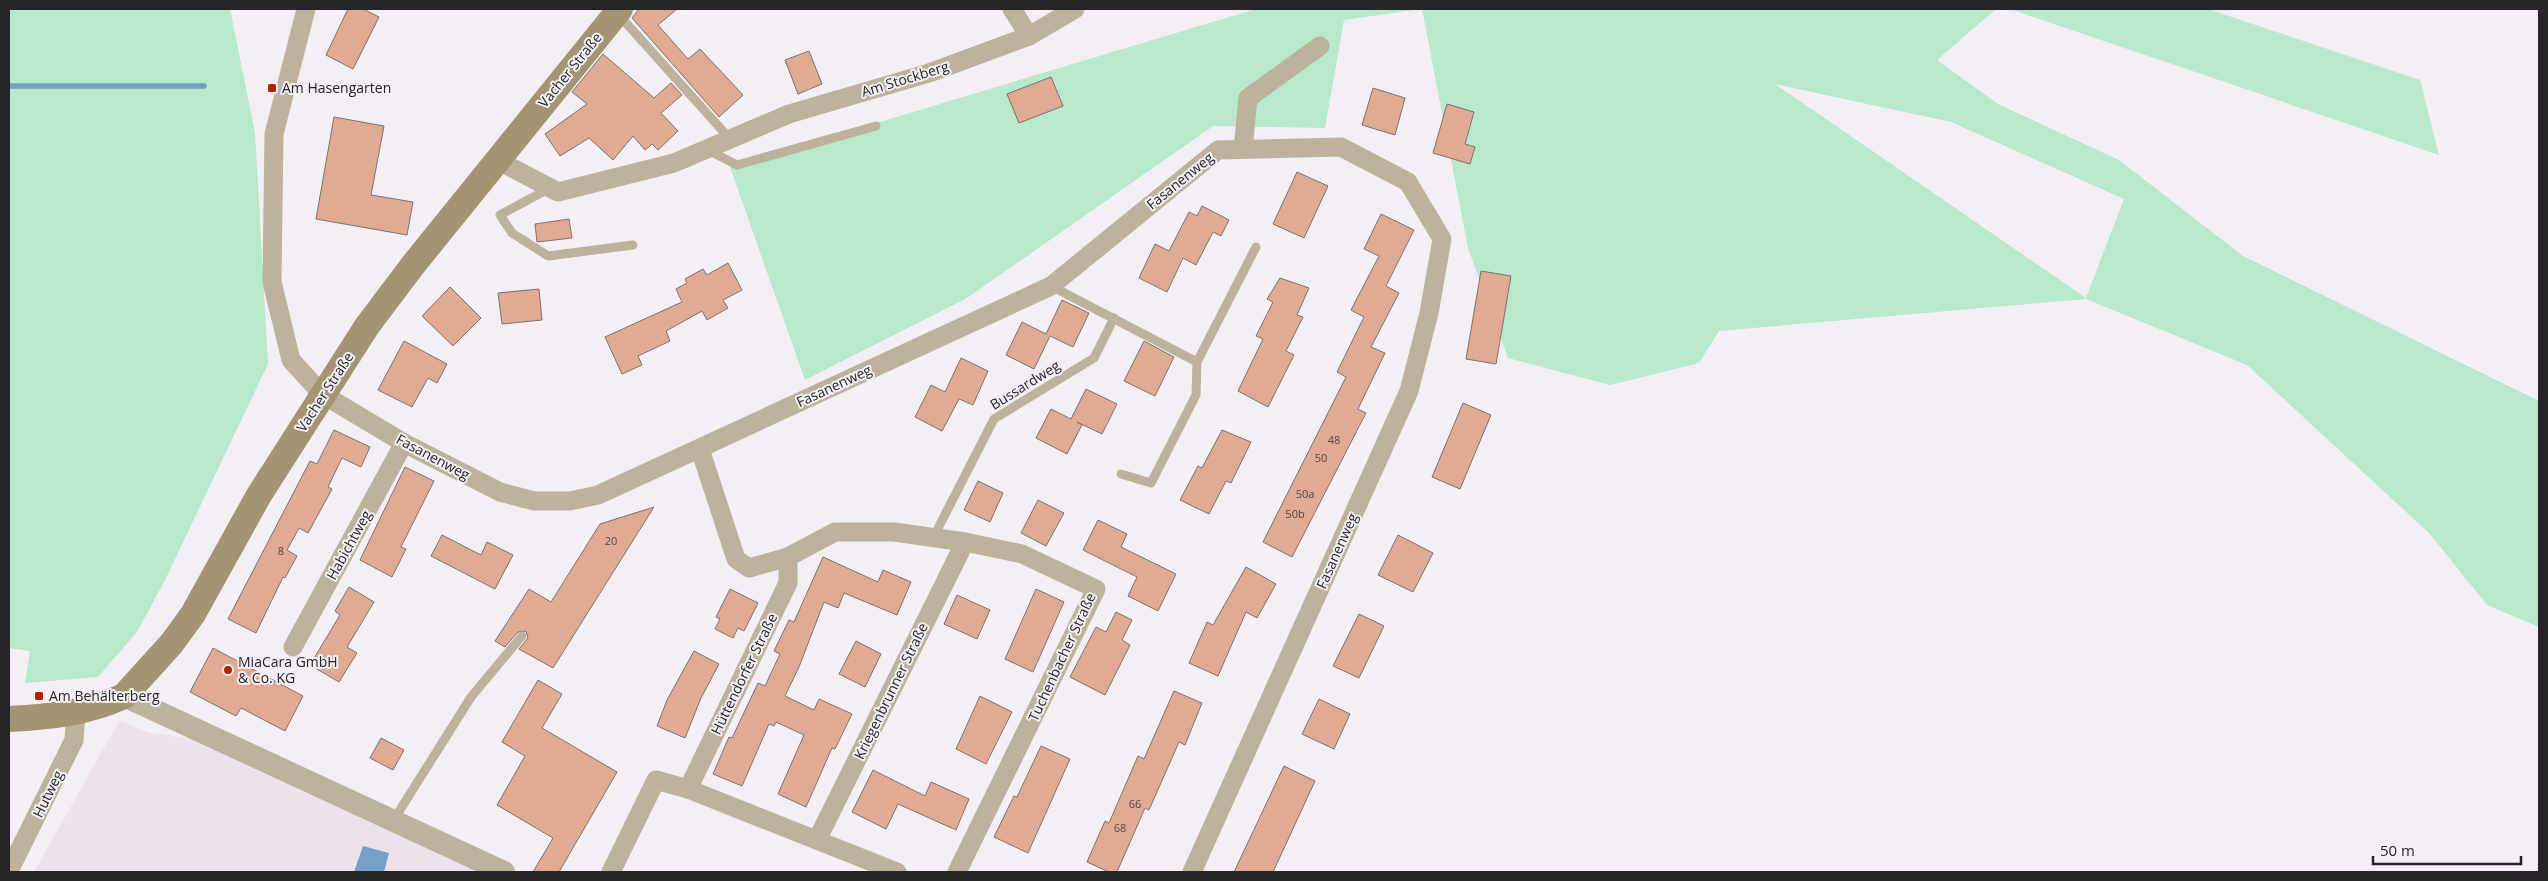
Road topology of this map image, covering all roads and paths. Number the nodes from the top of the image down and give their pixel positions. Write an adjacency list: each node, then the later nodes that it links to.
1 (1012, 9): 5 (street)
2 (1075, 9): 5 (street, Am Stockberg)
3 (302, 10): 18 (street)
4 (619, 11): 8 (lane); 11 (main road, Vacher Straße)
5 (1029, 36): 8 (street, Am Stockberg)
6 (1320, 46): 10 (street)
7 (876, 126): 9 (lane)
8 (730, 139): 9 (street, Am Stockberg)
9 (705, 149): 12 (street, Am Stockberg)
10 (1243, 149): 15 (street, Fasanenweg); 38 (street, Fasanenweg)
11 (497, 160): 12 (street, Am Stockberg); 18 (main road, Vacher Straße)
12 (550, 188): 13 (lane, Am Stockberg)
13 (633, 245)
14 (1256, 247): 17 (lane)
15 (1051, 286): 16 (lane); 20 (street, Fasanenweg)
16 (1114, 318): 17 (lane); 22 (lane, Bussardweg)
17 (1197, 362): 21 (lane)
18 (322, 394): 19 (street, Fasanenweg); 27 (main road, Vacher Straße)
19 (404, 443): 20 (street, Fasanenweg); 26 (street, Habichtweg)
20 (700, 448): 24 (street, Tuchenbacher Straße)
21 (1121, 474)
22 (933, 538): 23 (street, Tuchenbacher Straße); 24 (street, Tuchenbacher Straße)
23 (965, 542): 32 (street, Kriegenbrunner Straße); 37 (street, Tuchenbacher Straße)
24 (788, 557): 30 (street, Hüttendorfer Straße)
25 (522, 636): 31 (lane)
26 (293, 647)
27 (124, 696): 28 (main road, Vacher Straße); 31 (street)
28 (76, 712): 29 (main road, Vacher Straße); 33 (street, Hutweg)
29 (9, 719)
30 (688, 789): 32 (street); 35 (street)
31 (392, 821): 34 (street)
32 (817, 840): 36 (street)
33 (9, 871)
34 (504, 872)
35 (612, 872)
36 (896, 872)
37 (957, 872)
38 (1192, 872)

